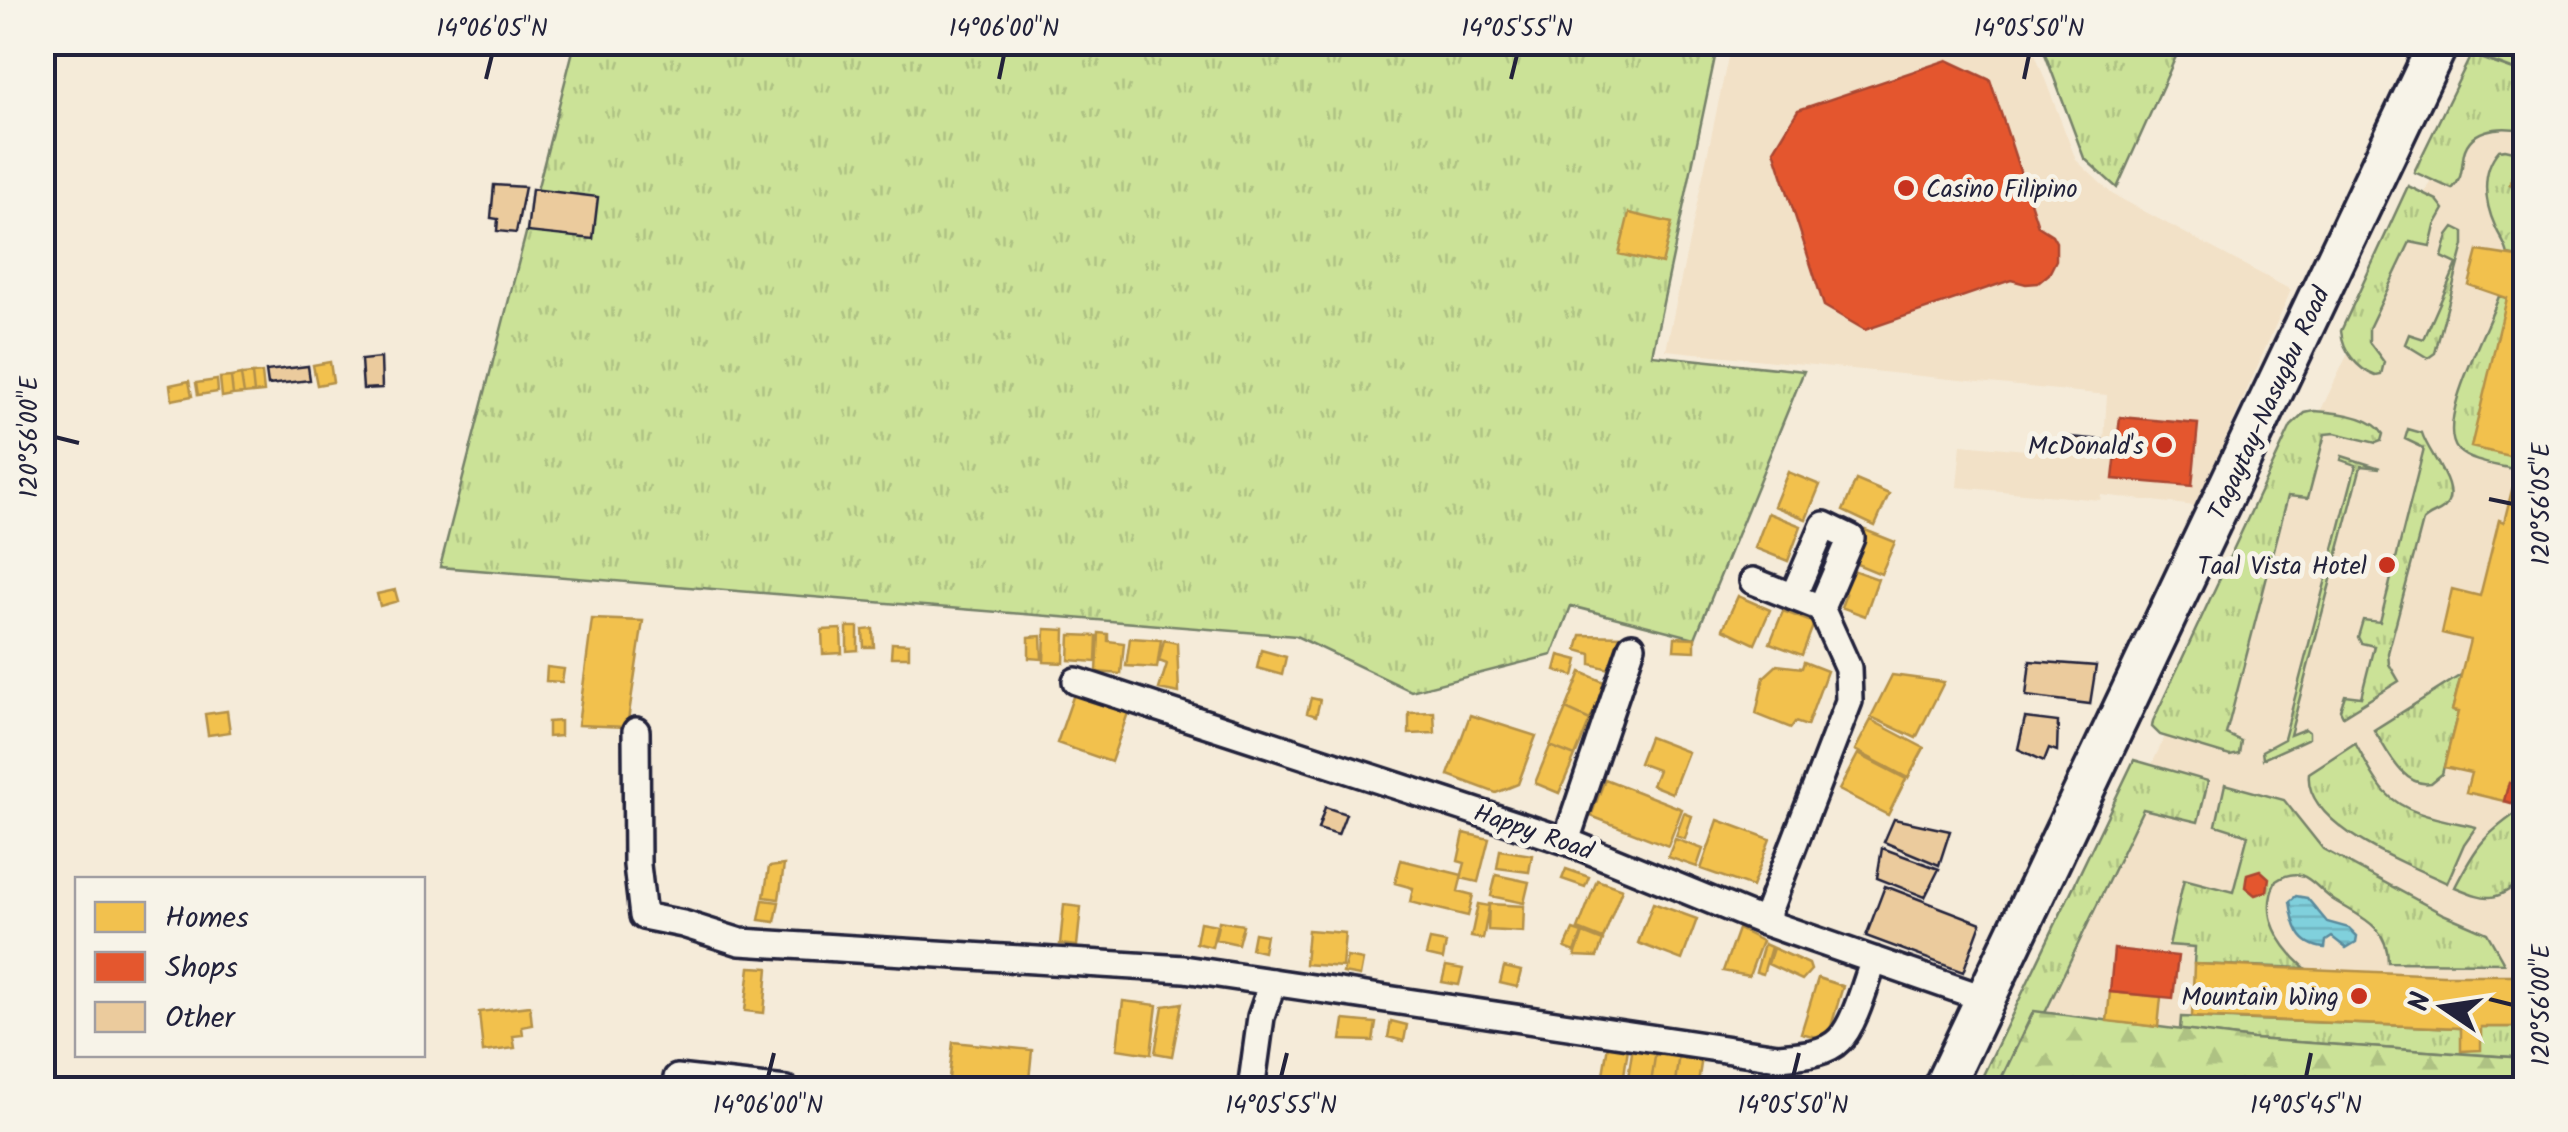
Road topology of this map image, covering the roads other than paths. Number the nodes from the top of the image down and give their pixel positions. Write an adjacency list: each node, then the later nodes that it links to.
1 (2439, 42): 12 (main road, Tagaytay-Nasugbu Road)
2 (1753, 581): 3 (street)
3 (1793, 597): 4 (street); 4 (street)
4 (1821, 608): 9 (street)
5 (1632, 646): 8 (street)
6 (1076, 682): 8 (street, Happy Road)
7 (636, 731): 11 (street)
8 (1566, 840): 9 (street, Happy Road)
9 (1764, 922): 10 (street, Happy Road)
10 (1874, 960): 11 (street); 12 (street, Happy Road)
11 (1272, 982): 15 (street)
12 (1986, 999): 16 (main road, Tagaytay-Nasugbu Road)
13 (677, 1078): 14 (street)
14 (786, 1090)
15 (1251, 1090)
16 (1942, 1090)

